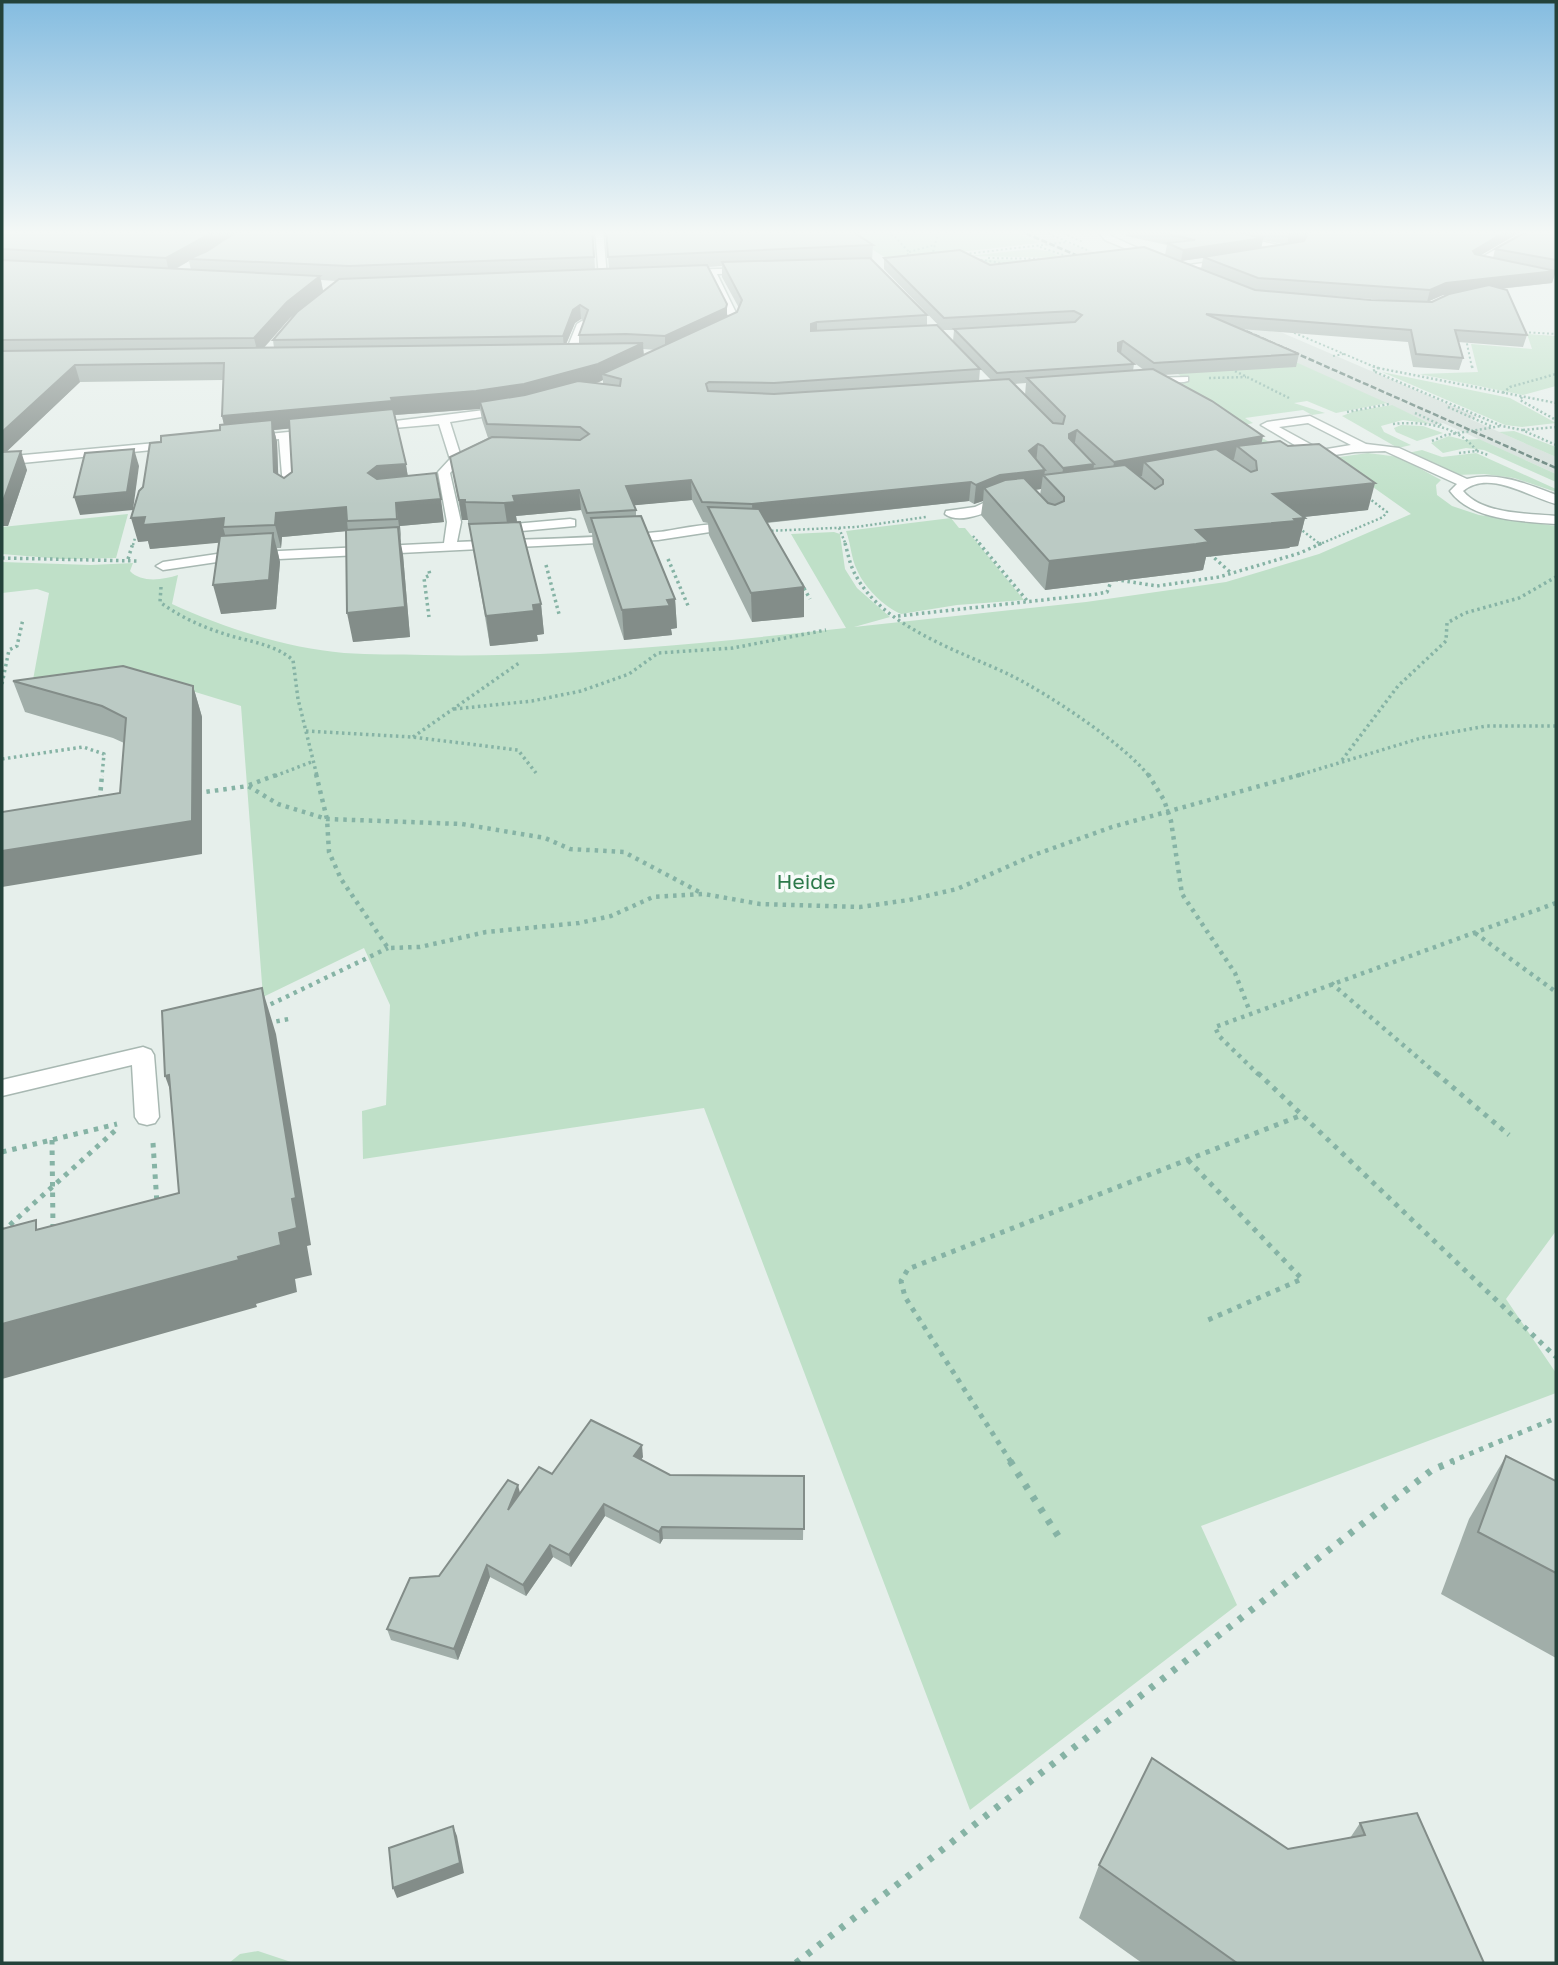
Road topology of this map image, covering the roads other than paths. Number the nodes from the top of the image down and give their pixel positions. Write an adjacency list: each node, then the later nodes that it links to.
1 (734, 322): 3 (street)
2 (582, 324): 4 (street)
3 (710, 335)
4 (558, 356)
5 (1141, 379): 6 (street)
6 (1184, 379)
7 (527, 407): 8 (street)
8 (444, 420): 9 (street); 31 (street)
9 (365, 428)
10 (325, 432): 11 (street)
11 (285, 435): 12 (street); 19 (street)
12 (231, 440)
13 (191, 444): 17 (street)
14 (1365, 448): 15 (street); 15 (street); 18 (street)
15 (1321, 454): 16 (street)
16 (1286, 459)
17 (2, 461)
18 (1466, 483): 22 (street); 24 (street)
19 (288, 495)
20 (1025, 498): 25 (street)
21 (1504, 500): 24 (street)
22 (1556, 502): 23 (street)
23 (1527, 503)
24 (1475, 506): 26 (street)
25 (950, 514)
26 (1556, 520)
27 (570, 523): 28 (street)
28 (486, 529)
29 (756, 531): 30 (street)
30 (542, 541): 31 (street); 32 (street)
31 (450, 545): 33 (street)
32 (637, 546)
33 (428, 549): 34 (street); 35 (street)
34 (351, 560)
35 (163, 566)
36 (2, 1088): 37 (street)
37 (147, 1117)

